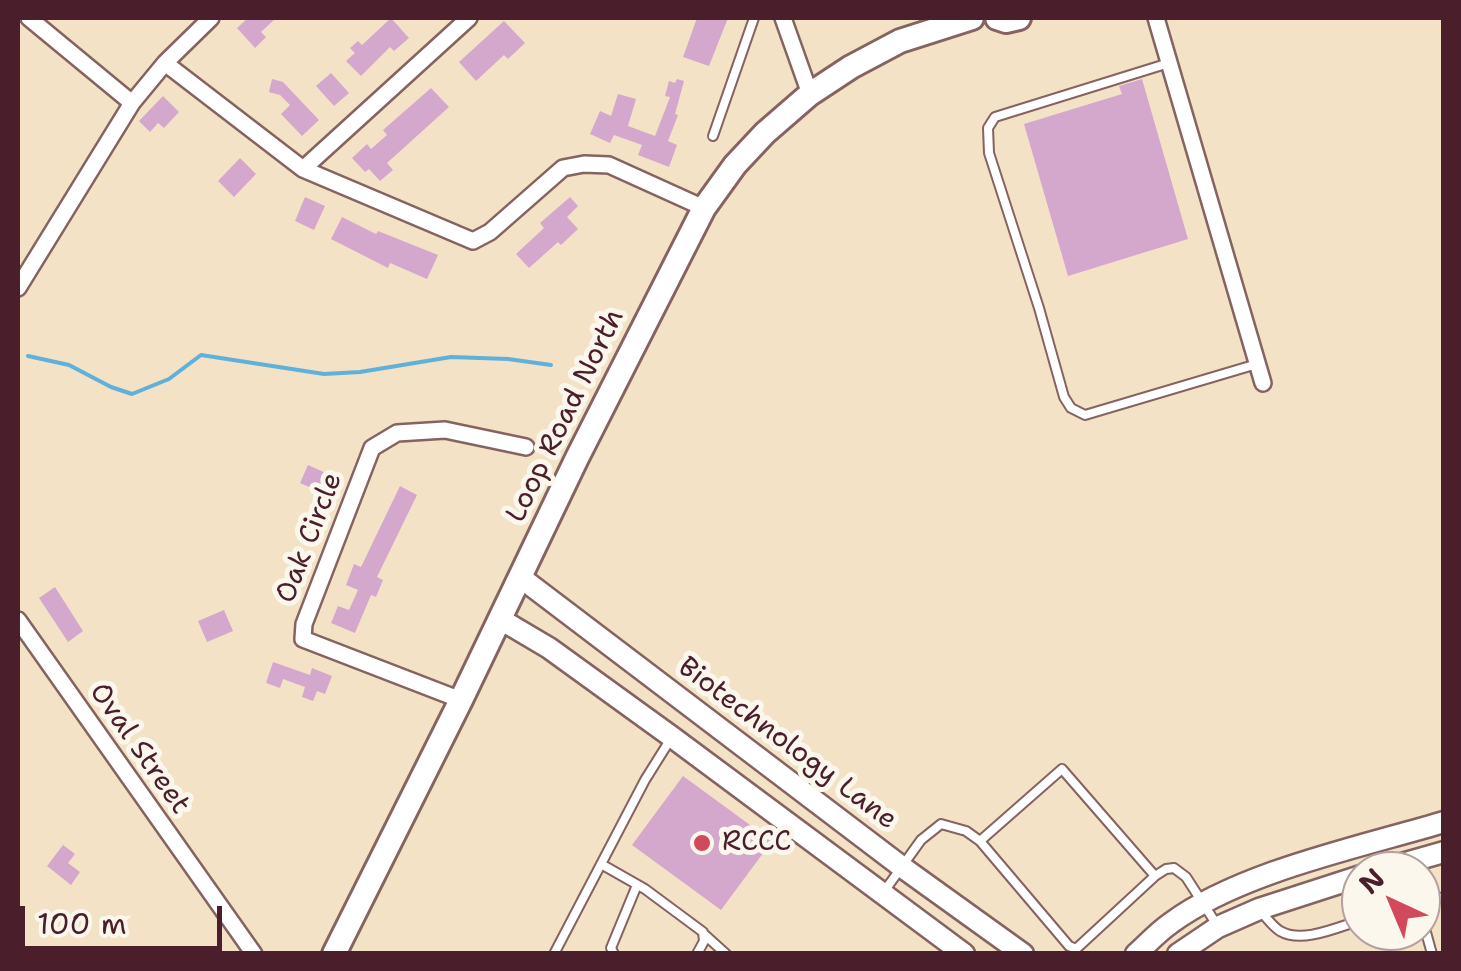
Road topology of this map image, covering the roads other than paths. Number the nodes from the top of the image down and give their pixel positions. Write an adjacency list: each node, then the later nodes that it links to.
1 (29, 18): 13 (street)
2 (212, 18): 10 (street)
3 (470, 18): 15 (street)
4 (754, 18): 14 (lane)
5 (783, 18): 12 (street)
6 (972, 18): 12 (main road, Loop Road North)
7 (997, 18): 8 (main road)
8 (1019, 18)
9 (1156, 18): 11 (street)
10 (165, 63): 13 (street); 15 (street)
11 (1169, 64): 18 (street); 18 (lane)
12 (810, 94): 16 (main road, Loop Road North)
13 (132, 103): 17 (street)
14 (712, 136)
15 (303, 169): 16 (street)
16 (704, 208): 21 (main road, Loop Road North)
17 (18, 288)
18 (1257, 364): 19 (street)
19 (1262, 383)
20 (526, 447): 24 (street, Oak Circle)
21 (520, 577): 22 (main road, Loop Road North); 31 (street, Biotechnology Lane)
22 (500, 619): 24 (main road, Loop Road North); 25 (street)
23 (18, 620): 41 (street, Oval Street)
24 (461, 700): 42 (main road, Loop Road North)
25 (672, 737): 30 (lane); 35 (street)
26 (1444, 822): 27 (street)
27 (1397, 836): 29 (street); 36 (street)
28 (980, 841): 31 (lane); 32 (lane); 32 (lane)
29 (1401, 851)
30 (600, 864): 34 (lane); 43 (lane)
31 (902, 866): 35 (lane); 48 (street, Biotechnology Lane)
32 (1155, 876): 36 (lane)
33 (1341, 883): 37 (street)
34 (637, 885): 40 (lane); 44 (lane)
35 (883, 894): 47 (street)
36 (1203, 904): 39 (lane); 49 (street)
37 (1260, 909): 38 (lane); 39 (street)
38 (1341, 925)
39 (1218, 926): 50 (street)
40 (705, 936): 45 (lane); 46 (lane)
41 (254, 954)
42 (334, 954)
43 (554, 954)
44 (614, 954)
45 (697, 954)
46 (726, 954)
47 (964, 954)
48 (1023, 954)
49 (1136, 954)
50 (1178, 954)

